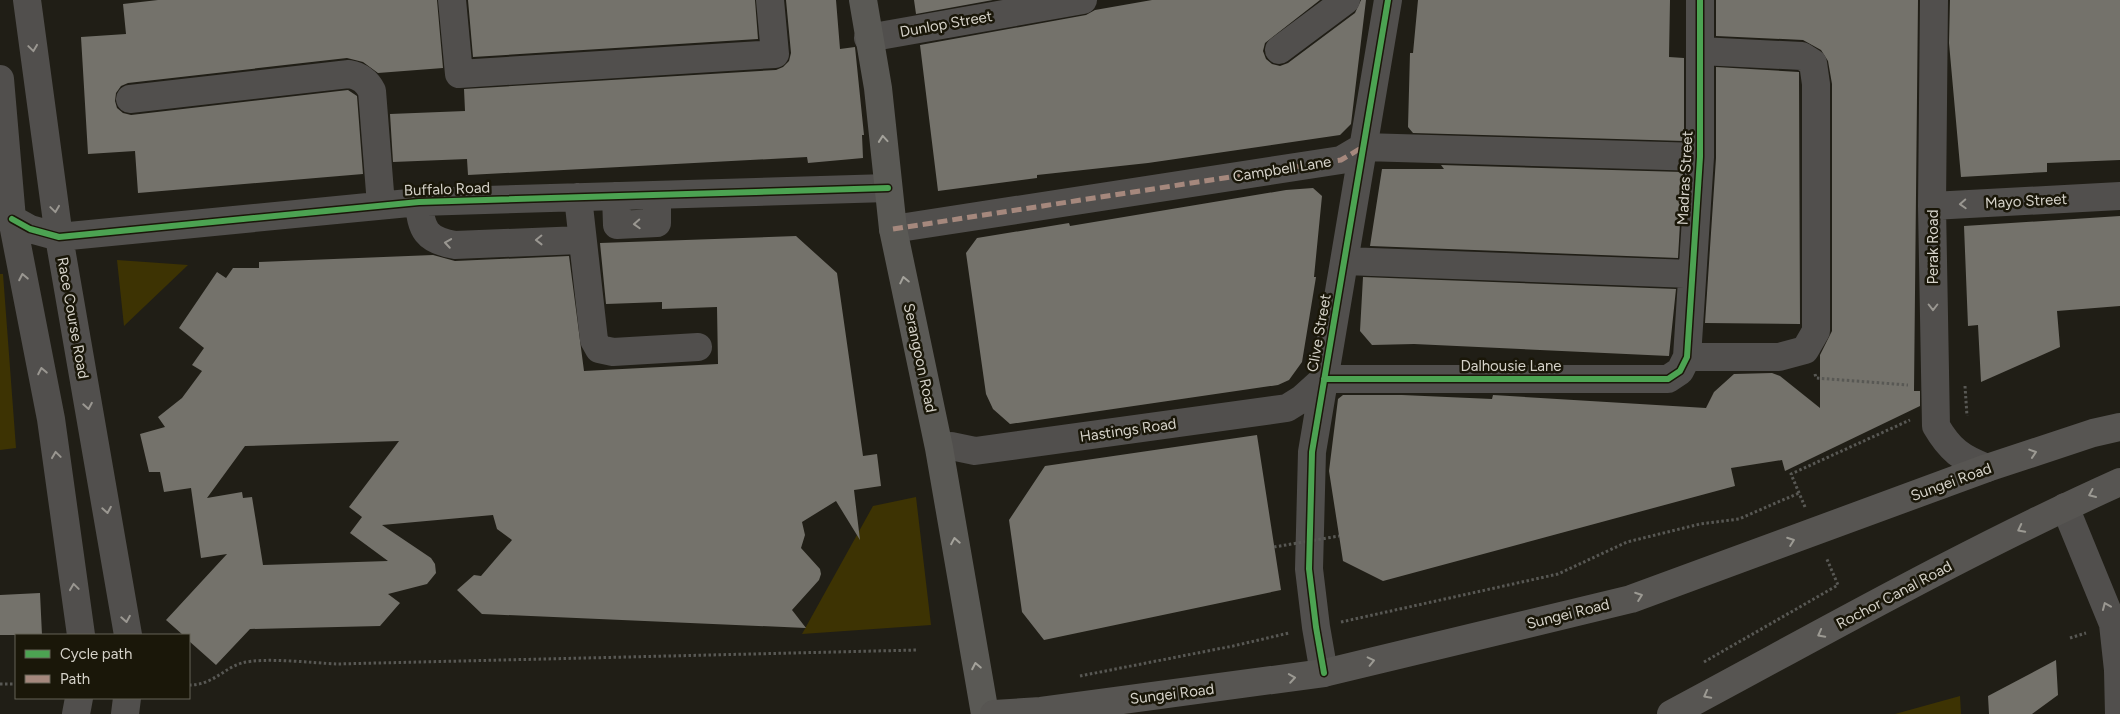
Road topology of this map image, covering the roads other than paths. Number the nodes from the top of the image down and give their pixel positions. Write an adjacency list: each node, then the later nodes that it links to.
1 (27, 0): 25 (street, Race Course Road, one-way to 25)
2 (452, 0): 3 (street)
3 (770, 0)
4 (863, 0): 10 (main road, Serangoon Road)
5 (1083, 0): 10 (street, Dunlop Street)
6 (1346, 0): 11 (street)
7 (1388, 0): 15 (street, Clive Street)
8 (1700, 0): 12 (street, Madras Street)
9 (1934, 0): 22 (street, Perak Road)
10 (868, 38): 17 (main road, Serangoon Road, one-way to 10)
11 (1279, 50)
12 (1700, 50): 16 (street, Madras Street); 30 (street)
13 (0, 79): 24 (street)
14 (130, 99): 21 (street)
15 (1363, 147): 16 (street); 23 (street, Campbell Lane); 27 (street, Clive Street)
16 (1700, 157): 28 (street, Madras Street)
17 (888, 188): 19 (street, Buffalo Road, one-way to 19); 23 (main road, Serangoon Road)
18 (2120, 196): 22 (street, Mayo Street, one-way to 22)
19 (578, 197): 20 (street, Buffalo Road); 26 (street)
20 (420, 202): 21 (street, Buffalo Road); 26 (street, one-way to 20)
21 (381, 205): 25 (street, Buffalo Road)
22 (1932, 206): 34 (street, Perak Road, one-way to 34)
23 (893, 229): 33 (main road, Serangoon Road, one-way to 23)
24 (10, 237): 25 (street, Buffalo Road); 37 (street, one-way to 24)
25 (59, 237): 36 (street, Race Course Road, one-way to 36)
26 (581, 240): 29 (street)
27 (1345, 261): 28 (street); 31 (street, Clive Street)
28 (1692, 274): 30 (street, Madras Street)
29 (698, 347)
30 (1687, 356): 31 (street, Dalhousie Lane)
31 (1324, 379): 33 (street, Hastings Road); 41 (street, Clive Street)
32 (2120, 427): 34 (highway, Sungei Road, one-way to 32)
33 (945, 447): 46 (main road, Serangoon Road, one-way to 33)
34 (1987, 468): 41 (highway, Sungei Road, one-way to 34)
35 (2120, 482): 38 (highway, Rochor Canal Road, one-way to 38)
36 (102, 484): 37 (street); 40 (street, Race Course Road, one-way to 40)
37 (61, 490): 39 (street, one-way to 37)
38 (2065, 507): 48 (highway, Rochor Canal Road, one-way to 48); 49 (street, one-way to 38)
39 (81, 634)
40 (128, 634)
41 (1324, 672): 47 (highway, Sungei Road, one-way to 41)
42 (79, 699): 44 (street)
43 (127, 699): 45 (street)
44 (76, 714)
45 (126, 714)
46 (985, 714)
47 (994, 714)
48 (1671, 714)
49 (2119, 714)

